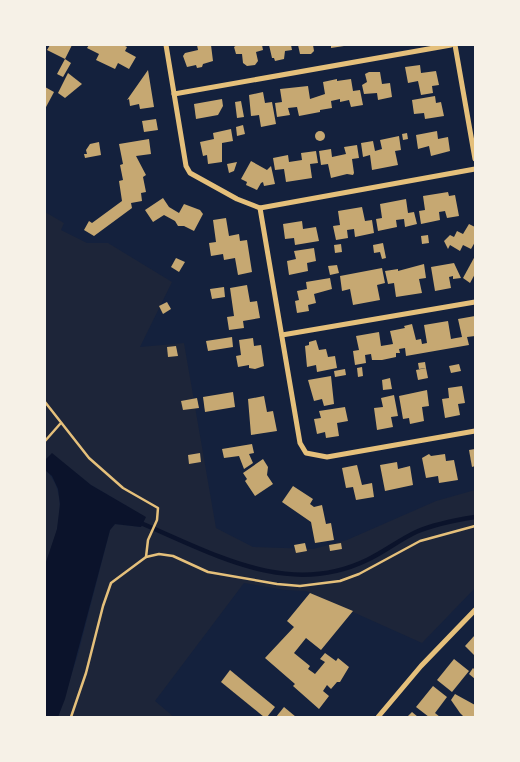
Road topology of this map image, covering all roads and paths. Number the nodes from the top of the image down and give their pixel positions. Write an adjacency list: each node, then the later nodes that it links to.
1 (166, 45): 4 (street)
2 (451, 45): 4 (street)
3 (455, 45): 5 (street)
4 (174, 94): 7 (street)
5 (475, 159)
6 (475, 169): 7 (street)
7 (260, 208): 9 (street)
8 (475, 302): 9 (street)
9 (282, 335): 12 (street)
10 (45, 402): 11 (path)
11 (60, 424): 13 (path); 15 (path)
12 (475, 431)
13 (45, 441)
14 (475, 526): 15 (path)
15 (146, 557): 17 (path)
16 (475, 610): 18 (street)
17 (71, 717)
18 (378, 717)

